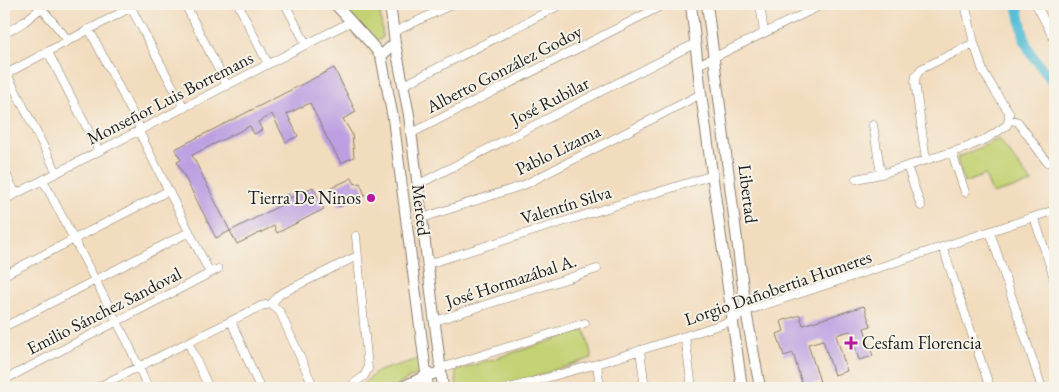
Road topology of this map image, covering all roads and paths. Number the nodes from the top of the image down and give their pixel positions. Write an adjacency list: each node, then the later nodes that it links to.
1 (185, 4): 36 (street)
2 (238, 4): 32 (street)
3 (285, 4): 27 (street)
4 (335, 4): 18 (street)
5 (390, 4): 20 (street, Merced)
6 (453, 4): 20 (street)
7 (562, 4): 35 (street)
8 (665, 4): 42 (street, Alberto González Godoy)
9 (691, 4): 25 (street, Libertad)
10 (707, 4): 31 (street, Libertad)
11 (760, 4): 21 (street)
12 (824, 4): 17 (street)
13 (965, 4): 26 (street)
14 (1036, 4): 24 (street)
15 (133, 5): 19 (street); 38 (street)
16 (39, 6): 22 (street); 23 (street)
17 (809, 7): 21 (street)
18 (350, 22): 27 (street, Monseñor Luis Borremans); 30 (street)
19 (89, 29): 23 (street); 41 (street)
20 (394, 32): 28 (street, Merced)
21 (764, 33): 31 (street)
22 (4, 34)
23 (68, 40): 29 (street)
24 (1055, 41)
25 (696, 43): 33 (street, Libertad); 54 (street, José Rubilar)
26 (974, 43): 39 (street); 45 (street)
27 (306, 44): 32 (street, Monseñor Luis Borremans)
28 (395, 44): 30 (street); 35 (street, Merced)
29 (48, 52): 34 (street); 43 (street)
30 (380, 56): 90 (street, Merced)
31 (714, 57): 33 (street); 77 (street, Libertad)
32 (268, 64): 36 (street, Monseñor Luis Borremans)
33 (698, 65): 37 (street, Libertad)
34 (5, 74): 49 (street)
35 (404, 85): 42 (street, Merced)
36 (227, 86): 38 (street, Monseñor Luis Borremans)
37 (701, 94): 51 (street, Libertad); 62 (street, Pablo Lizama)
38 (184, 108): 41 (street, Monseñor Luis Borremans)
39 (1009, 119): 44 (street); 46 (street)
40 (873, 124): 50 (street)
41 (139, 131): 43 (street, Monseñor Luis Borremans); 55 (street)
42 (410, 134): 54 (street, Merced)
43 (99, 151): 49 (street, Monseñor Luis Borremans)
44 (952, 153): 45 (street); 56 (street)
45 (926, 160): 47 (street)
46 (1047, 162)
47 (907, 166): 50 (street); 59 (street)
48 (4, 170): 57 (street)
49 (57, 173): 53 (street, Monseñor Luis Borremans)
50 (881, 174): 52 (street)
51 (713, 175): 69 (street, Valentín Silva); 80 (street, Libertad)
52 (856, 179)
53 (43, 180): 57 (street, Monseñor Luis Borremans); 66 (street)
54 (418, 185): 62 (street, Merced)
55 (168, 190): 63 (street); 66 (street)
56 (965, 192)
57 (16, 194): 58 (street, Monseñor Luis Borremans)
58 (4, 200)
59 (921, 206)
60 (1055, 210): 61 (street, Lorgio Dañobertia Humeres)
61 (1034, 217): 64 (street, Lorgio Dañobertia Humeres); 75 (street)
62 (422, 218): 69 (street, Merced)
63 (189, 232): 72 (street); 74 (street)
64 (990, 232): 67 (street, Lorgio Dañobertia Humeres); 110 (street)
65 (356, 236): 68 (street)
66 (74, 239): 73 (street); 74 (street)
67 (943, 248): 77 (street, Lorgio Dañobertia Humeres); 109 (street)
68 (357, 256): 76 (street); 98 (street)
69 (428, 264): 79 (street, Merced)
70 (218, 269): 72 (street, Emilio Sánchez Sandoval)
71 (597, 269): 79 (street, José Hormazábal A.)
72 (210, 273): 81 (street, Emilio Sánchez Sandoval)
73 (4, 275)
74 (95, 280): 81 (street); 83 (street)
75 (1055, 281)
76 (271, 304): 78 (street); 97 (street)
77 (746, 311): 80 (street, Lorgio Dañobertia Humeres); 108 (street, Libertad)
78 (231, 321): 85 (street); 96 (street)
79 (435, 321): 89 (street, Merced)
80 (732, 321): 84 (street, Lorgio Dañobertia Humeres); 107 (street, Libertad)
81 (117, 322): 88 (street); 92 (street, Emilio Sánchez Sandoval)
82 (585, 323): 89 (street)
83 (4, 327)
84 (685, 336): 86 (street, Lorgio Dañobertia Humeres); 106 (street)
85 (188, 342): 88 (street); 95 (street)
86 (640, 350): 87 (street, Lorgio Dañobertia Humeres); 105 (street)
87 (597, 364): 91 (street, Lorgio Dañobertia Humeres); 104 (street)
88 (139, 367): 93 (street); 94 (street)
89 (441, 370): 90 (street); 101 (street, Merced)
90 (426, 376): 99 (street); 100 (street, Merced)
91 (542, 378): 102 (street, Lorgio Dañobertia Humeres); 103 (street)
92 (4, 380)
93 (96, 388)
94 (148, 388)
95 (209, 388)
96 (260, 388)
97 (314, 388)
98 (348, 388)
99 (400, 388)
100 (428, 388)
101 (443, 388)
102 (509, 388)
103 (543, 388)
104 (600, 388)
105 (645, 388)
106 (692, 388)
107 (742, 388)
108 (760, 388)
109 (990, 388)
110 (1042, 388)

